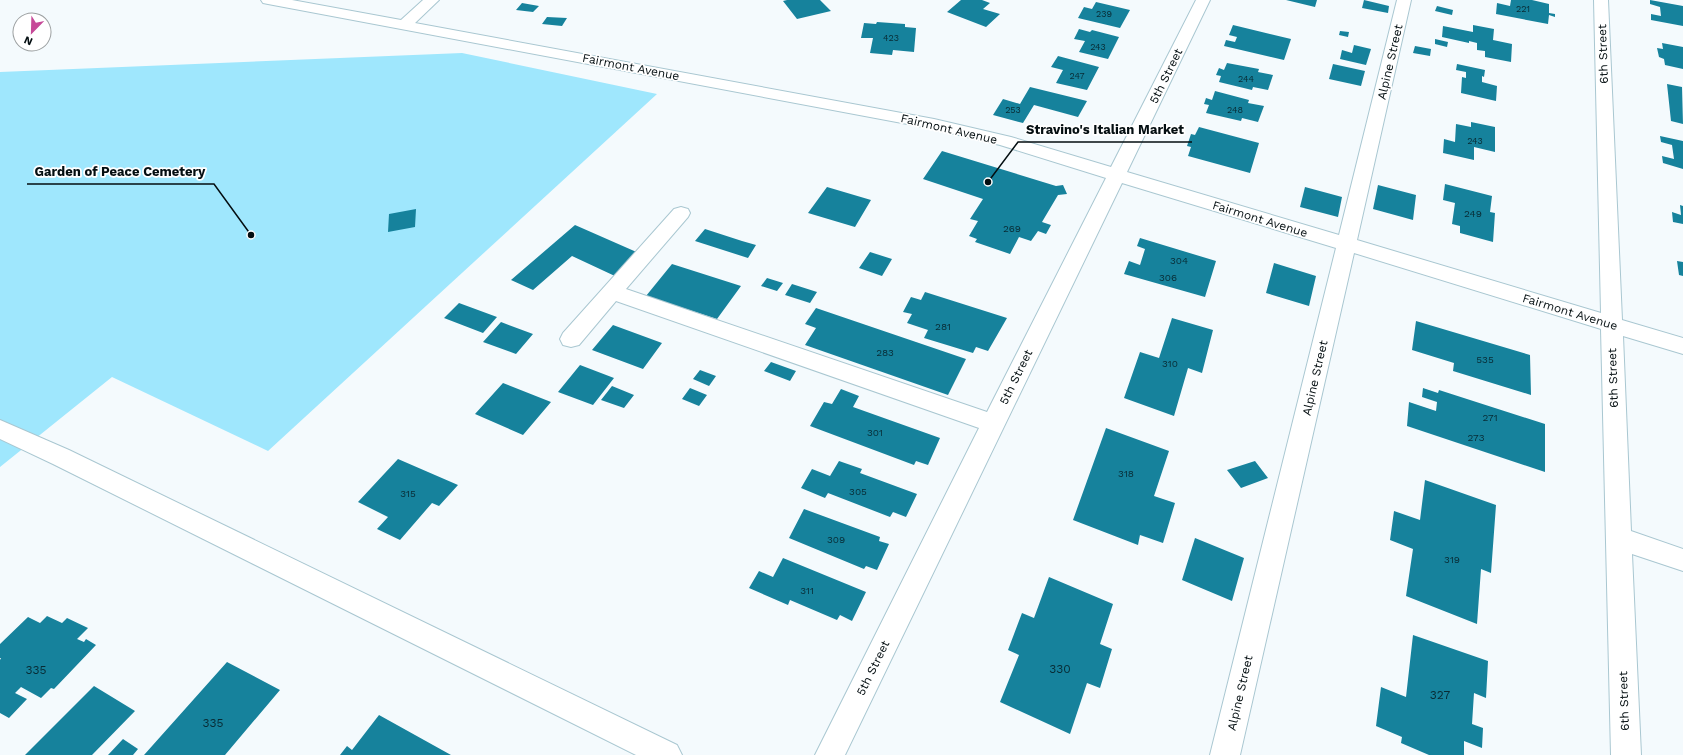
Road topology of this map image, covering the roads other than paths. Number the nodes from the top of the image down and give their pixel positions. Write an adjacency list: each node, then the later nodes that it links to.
1 (268, 0): 6 (street, Fairmont Avenue)
2 (432, 0): 6 (street)
3 (1203, 0): 7 (street, 5th Street)
4 (1404, 0): 9 (street, Alpine Street)
5 (1601, 0): 11 (street, 6th Street)
6 (404, 25): 7 (street, Fairmont Avenue)
7 (1115, 175): 9 (street, Fairmont Avenue); 14 (street, 5th Street)
8 (681, 213): 10 (street)
9 (1346, 245): 11 (street, Fairmont Avenue); 20 (street, Alpine Street)
10 (612, 292): 12 (street); 14 (street)
11 (1612, 325): 13 (street, Fairmont Avenue); 16 (street, 6th Street)
12 (571, 339)
13 (1683, 346)
14 (994, 424): 19 (street, 5th Street)
15 (0, 429): 18 (street)
16 (1619, 538): 17 (street); 21 (street, 6th Street)
17 (1683, 560)
18 (667, 755)
19 (830, 755)
20 (1225, 755)
21 (1626, 755)

